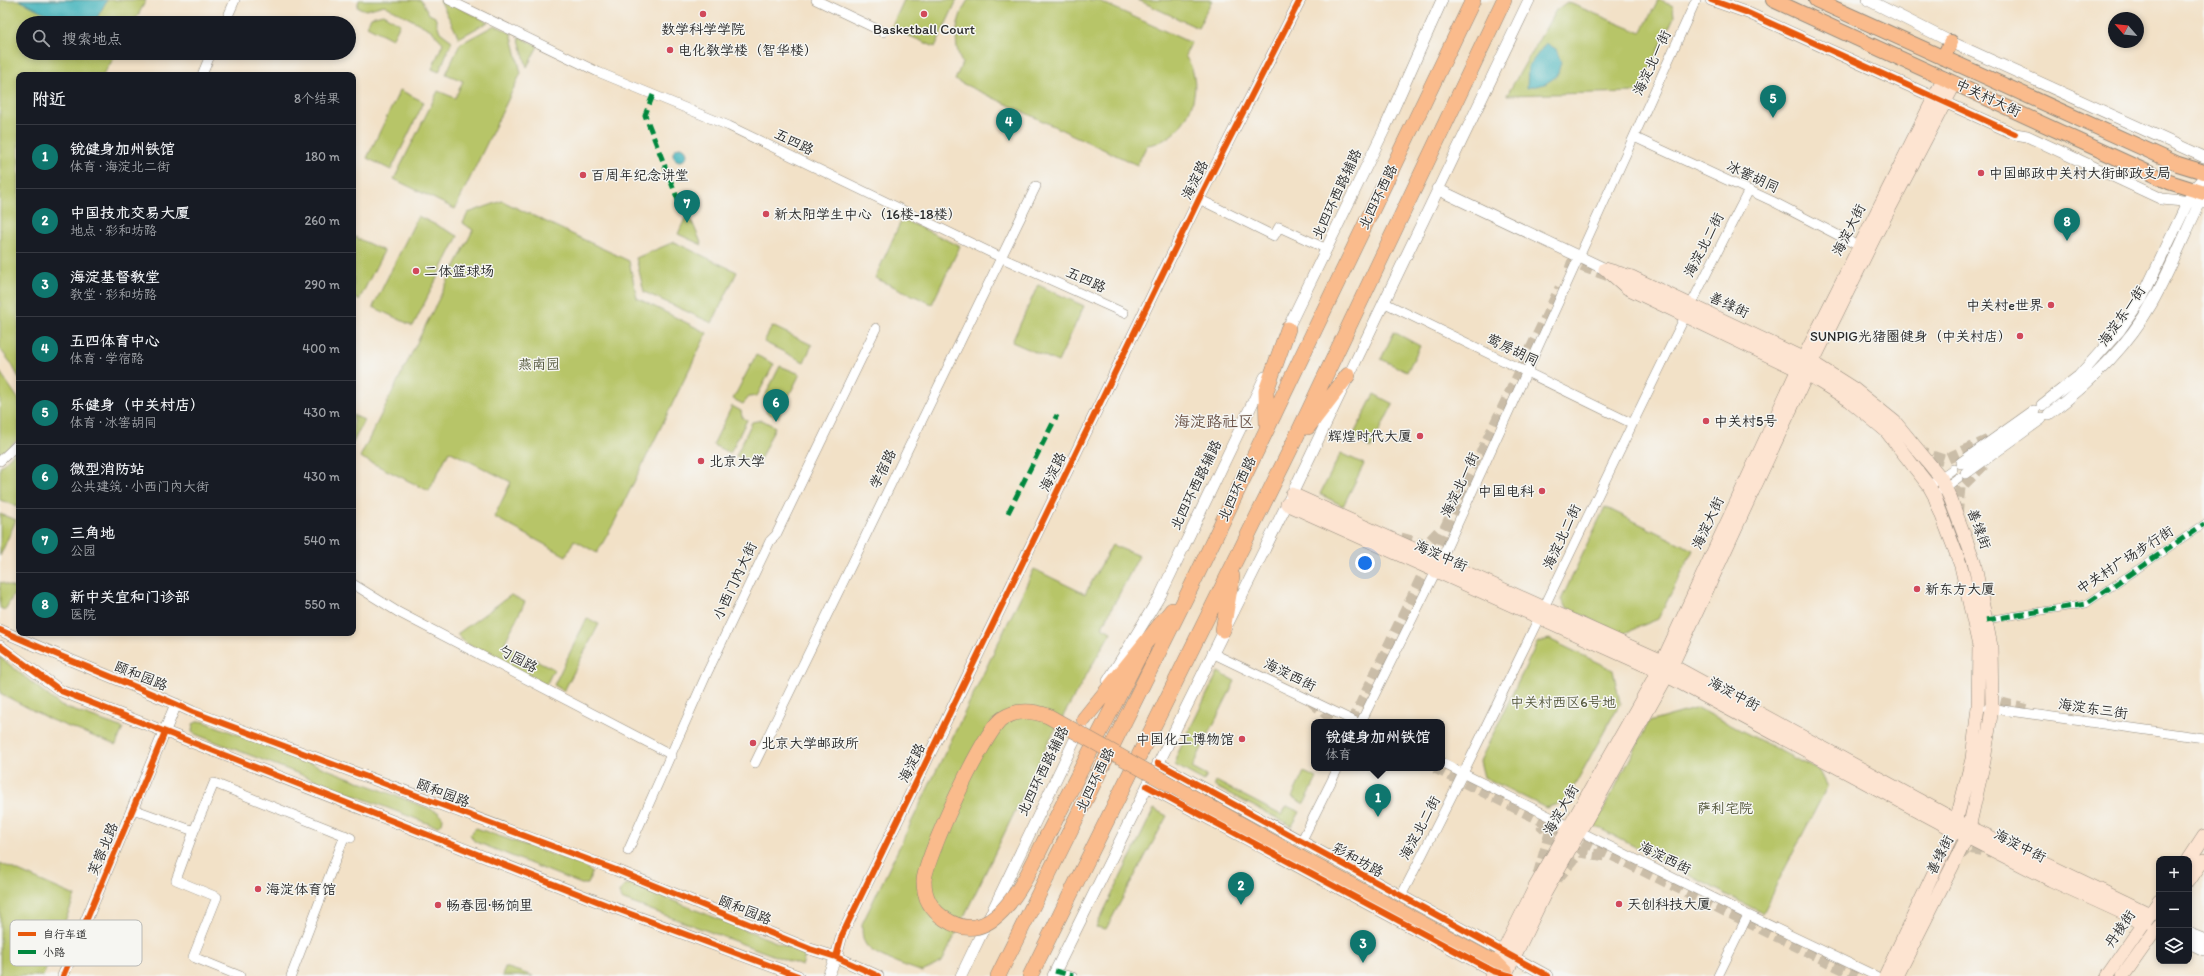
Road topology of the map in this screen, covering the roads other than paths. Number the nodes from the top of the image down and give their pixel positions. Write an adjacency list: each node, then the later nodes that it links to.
1 (235, 0): 14 (street)
2 (449, 0): 35 (street, 五四路)
3 (816, 0): 15 (street)
4 (1300, 0): 30 (street, 海淀路)
5 (1442, 0): 33 (street, 北四环西路辅路)
6 (1473, 0): 46 (highway, 北四环西路)
7 (1504, 0): 48 (highway, 北四环西路)
8 (1529, 0): 27 (street)
9 (1696, 0): 22 (street, 海淀北一街)
10 (1711, 0): 21 (street)
11 (1773, 0): 20 (main road, 中关村大街)
12 (1816, 0): 17 (main road, 中关村大街)
13 (1868, 0): 16 (street)
14 (228, 16)
15 (883, 32)
16 (1951, 42): 17 (main road); 23 (street)
17 (1943, 58): 24 (main road, 中关村大街)
18 (209, 60): 19 (street)
19 (203, 72)
20 (1950, 80): 21 (main road, 海淀大街); 29 (main road, 中关村大街)
21 (1940, 100): 29 (street); 31 (main road, 海淀大街); 32 (main road, 海淀大街)
22 (1634, 137): 28 (street, 冰窖胡同); 34 (street, 海淀北一街)
23 (2204, 157)
24 (2204, 172)
25 (2204, 177): 29 (street, 海淀东一街)
26 (1036, 186): 35 (street, 学宿路)
27 (1437, 189): 34 (street, 善缘街); 37 (street)
28 (1748, 190): 32 (street, 冰窖胡同); 38 (street, 海淀北二街)
29 (2199, 197): 50 (street, 海淀东一街)
30 (1199, 199): 33 (street); 102 (street, 海淀路)
31 (1874, 238): 32 (street); 42 (main road, 海淀大街)
32 (1859, 246): 42 (main road, 海淀大街)
33 (1327, 249): 41 (street, 北四环西路辅路)
34 (1579, 257): 36 (street, 善缘街); 43 (street, 海淀北一街)
35 (1002, 258): 39 (street, 五四路); 77 (street, 学宿路)
36 (1605, 269): 38 (main road, 善缘街)
37 (1384, 302): 43 (street, 莺房胡同); 44 (street)
38 (1687, 310): 42 (main road, 善缘街); 45 (street, 海淀北二街)
39 (1124, 313)
40 (876, 328): 75 (street, 小西门内大街)
41 (1288, 329): 46 (highway); 70 (street, 北四环西路辅路)
42 (1805, 366): 51 (main road, 善缘街); 52 (main road, 善缘街); 66 (main road, 海淀大街)
43 (1527, 372): 45 (street, 莺房胡同); 56 (street, 海淀北一街)
44 (1348, 375): 48 (highway); 53 (street)
45 (1631, 424): 59 (street, 海淀北二街)
46 (1267, 427): 57 (highway, 北四环西路)
47 (16, 445): 49 (street)
48 (1290, 450): 55 (highway, 北四环西路)
49 (0, 461)
50 (1960, 471): 51 (street, 海淀东一街)
51 (1943, 482): 52 (street, 海淀东一街); 60 (main road, 善缘街)
52 (1932, 491): 68 (main road, 善缘街)
53 (1289, 499): 56 (main road, 海淀中街); 62 (street)
54 (2204, 524): 60 (street, 中关村广场步行街)
55 (1235, 560): 62 (highway); 114 (highway, 北四环西路)
56 (1438, 566): 59 (main road, 海淀中街); 72 (street, 海淀北一街)
57 (1194, 581): 64 (highway); 113 (highway, 北四环西路)
58 (356, 586): 75 (street, 勺园路)
59 (1542, 613): 66 (main road, 海淀中街); 81 (street, 海淀北二街)
60 (1986, 620): 69 (main road, 善缘街)
61 (0, 630): 67 (street, 颐和园路)
62 (1223, 630): 65 (street)
63 (0, 646): 73 (street)
64 (1143, 648): 70 (highway); 104 (highway, bridge)
65 (1212, 653): 71 (street, 海淀西街); 76 (street)
66 (1664, 668): 84 (main road, 海淀中街); 85 (main road, 海淀大街)
67 (176, 704): 73 (street, 芙蓉北路); 102 (street, 颐和园路)
68 (1978, 707): 69 (street, 海淀东三街); 84 (main road, 善缘街)
69 (1992, 708): 74 (street, 海淀东三街); 87 (main road, 善缘街)
70 (1084, 719): 112 (street, 北四环西路辅路)
71 (1350, 719)
72 (1362, 719)
73 (165, 732): 83 (street, 芙蓉北路); 109 (street)
74 (2204, 738)
75 (672, 755): 90 (street, 小西门内大街)
76 (1158, 763): 79 (street, 彩和坊路); 82 (street)
77 (755, 764)
78 (1445, 764): 81 (street, 海淀西街)
79 (1168, 770): 82 (street); 89 (street, 彩和坊路)
80 (1336, 771): 89 (street)
81 (1464, 774): 85 (street, 海淀西街); 94 (street, 海淀北二街)
82 (1152, 788): 104 (street, 彩和坊路); 105 (street)
83 (133, 809): 86 (street); 96 (street, 芙蓉北路)
84 (1956, 826): 87 (main road, 海淀中街); 119 (main road, 善缘街)
85 (1575, 829): 95 (street, 海淀西街); 104 (main road, 海淀大街)
86 (194, 831): 107 (street); 108 (street)
87 (1968, 832): 97 (main road, 海淀中街); 120 (main road, 善缘街)
88 (2204, 836): 91 (main road)
89 (1301, 842): 94 (street, 彩和坊路)
90 (628, 851)
91 (2191, 856)
92 (2204, 859): 93 (main road)
93 (2192, 877)
94 (1401, 896): 104 (street, 彩和坊路)
95 (1748, 915): 117 (street); 118 (street, 海淀西街)
96 (86, 920)
97 (2155, 923): 121 (main road, 丹棱街); 122 (main road, 丹棱街)
98 (2192, 934): 99 (street)
99 (2204, 939)
100 (2192, 945): 101 (street)
101 (2204, 950)
102 (836, 957): 110 (street, 海淀路); 111 (street, 颐和园路)
103 (67, 966): 106 (street, 芙蓉北路)
104 (1503, 968): 116 (street, 彩和坊路)
105 (1054, 973): 115 (street)
106 (63, 976)
107 (240, 976)
108 (290, 976)
109 (798, 976)
110 (828, 976)
111 (878, 976)
112 (962, 976)
113 (998, 976)
114 (1030, 976)
115 (1073, 976)
116 (1548, 976)
117 (1718, 976)
118 (1876, 976)
119 (1884, 976)
120 (1897, 976)
121 (2107, 976)
122 (2123, 976)

